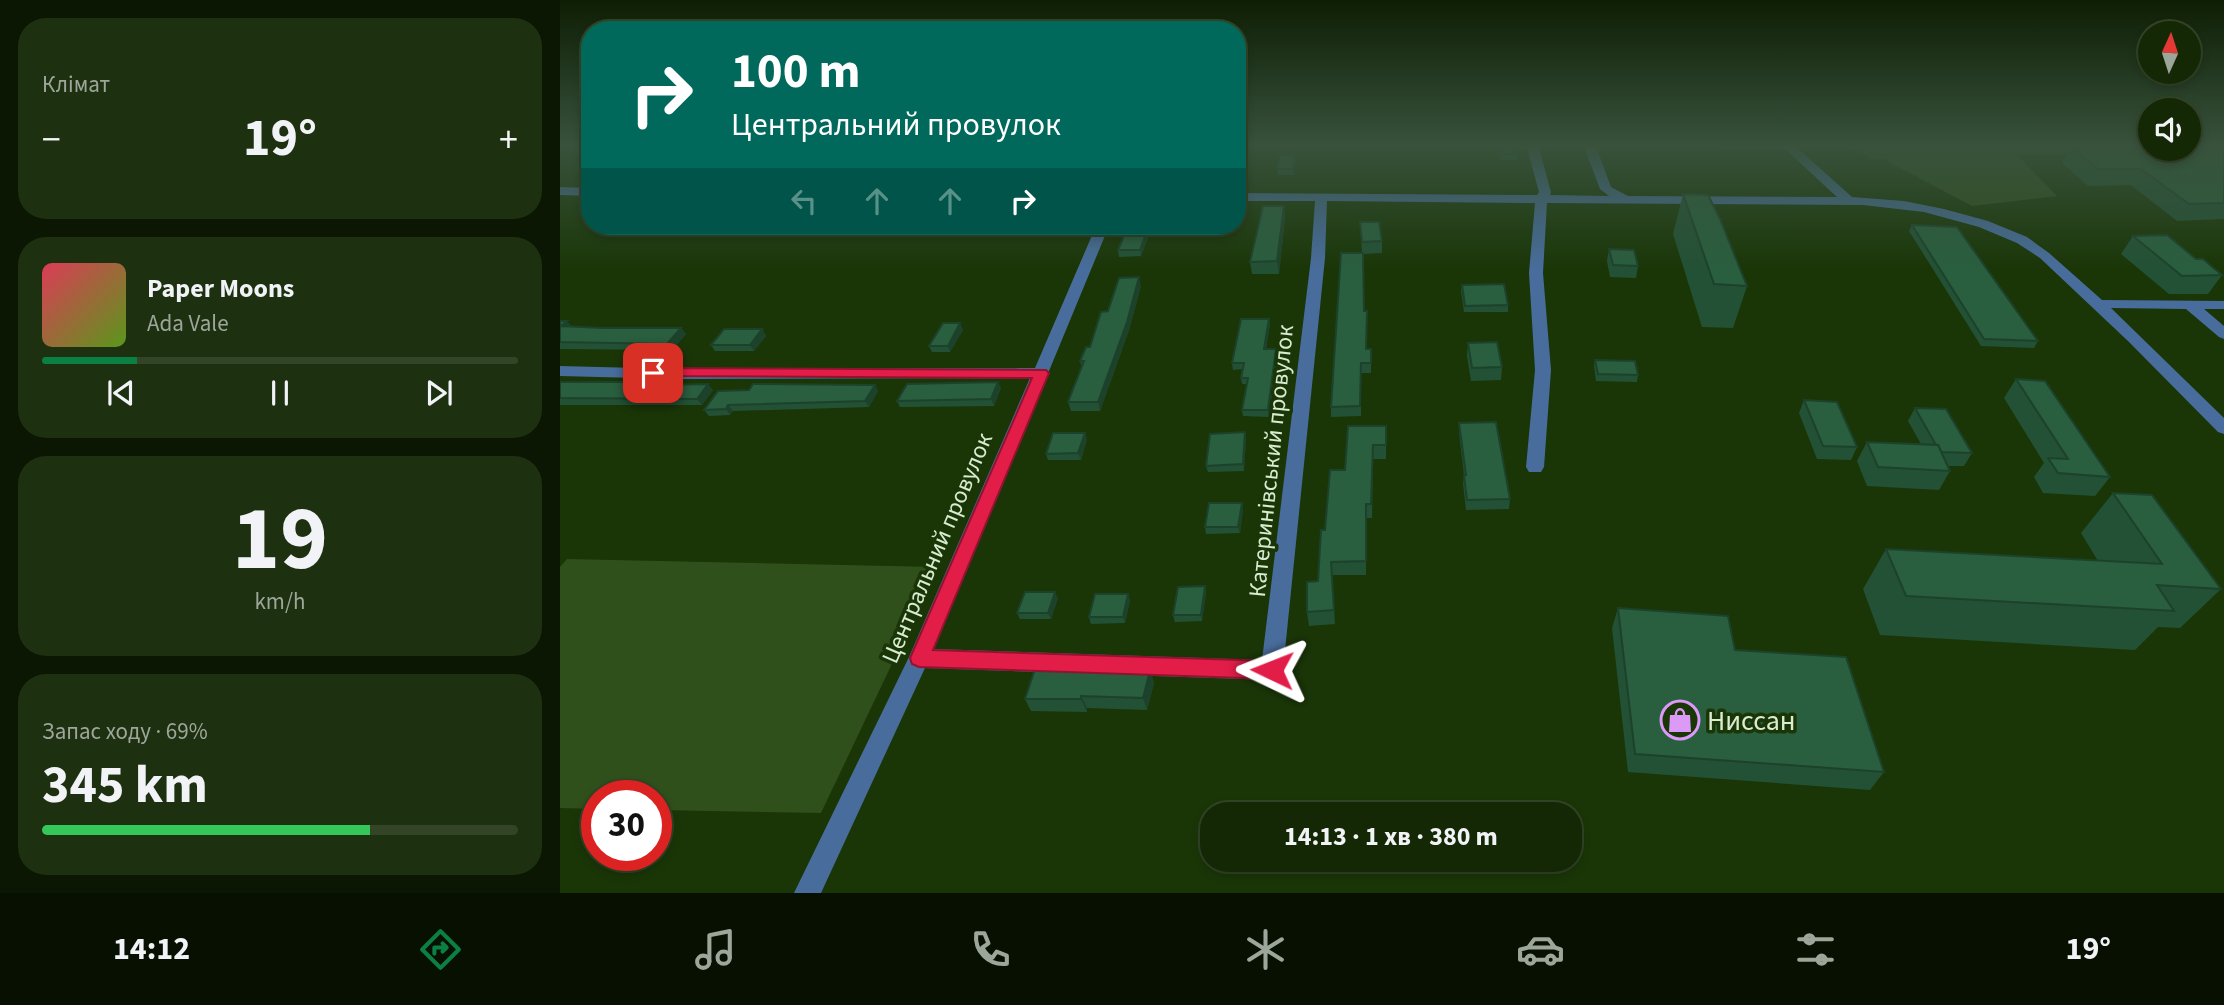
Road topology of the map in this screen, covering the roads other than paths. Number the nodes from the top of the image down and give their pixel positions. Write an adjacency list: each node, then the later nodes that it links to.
1 (1544, 186): 8 (street)
2 (1604, 186): 9 (street)
3 (1832, 186): 10 (street)
4 (560, 191): 5 (street)
5 (581, 192)
6 (1246, 197): 7 (street)
7 (1321, 198): 8 (street); 20 (street, Катеринівський провулок)
8 (1541, 200): 9 (street); 19 (street)
9 (1627, 200): 10 (street)
10 (1849, 201): 12 (street)
11 (1099, 235): 17 (street, Центральний провулок)
12 (2099, 304): 14 (street); 18 (street)
13 (2224, 305): 14 (street)
14 (2191, 306): 15 (street)
15 (2224, 334)
16 (560, 371): 17 (street)
17 (1041, 373): 20 (street, Центральний провулок)
18 (2224, 428)
19 (1535, 467)
20 (919, 658): 21 (street, Центральний провулок)
21 (808, 890)

